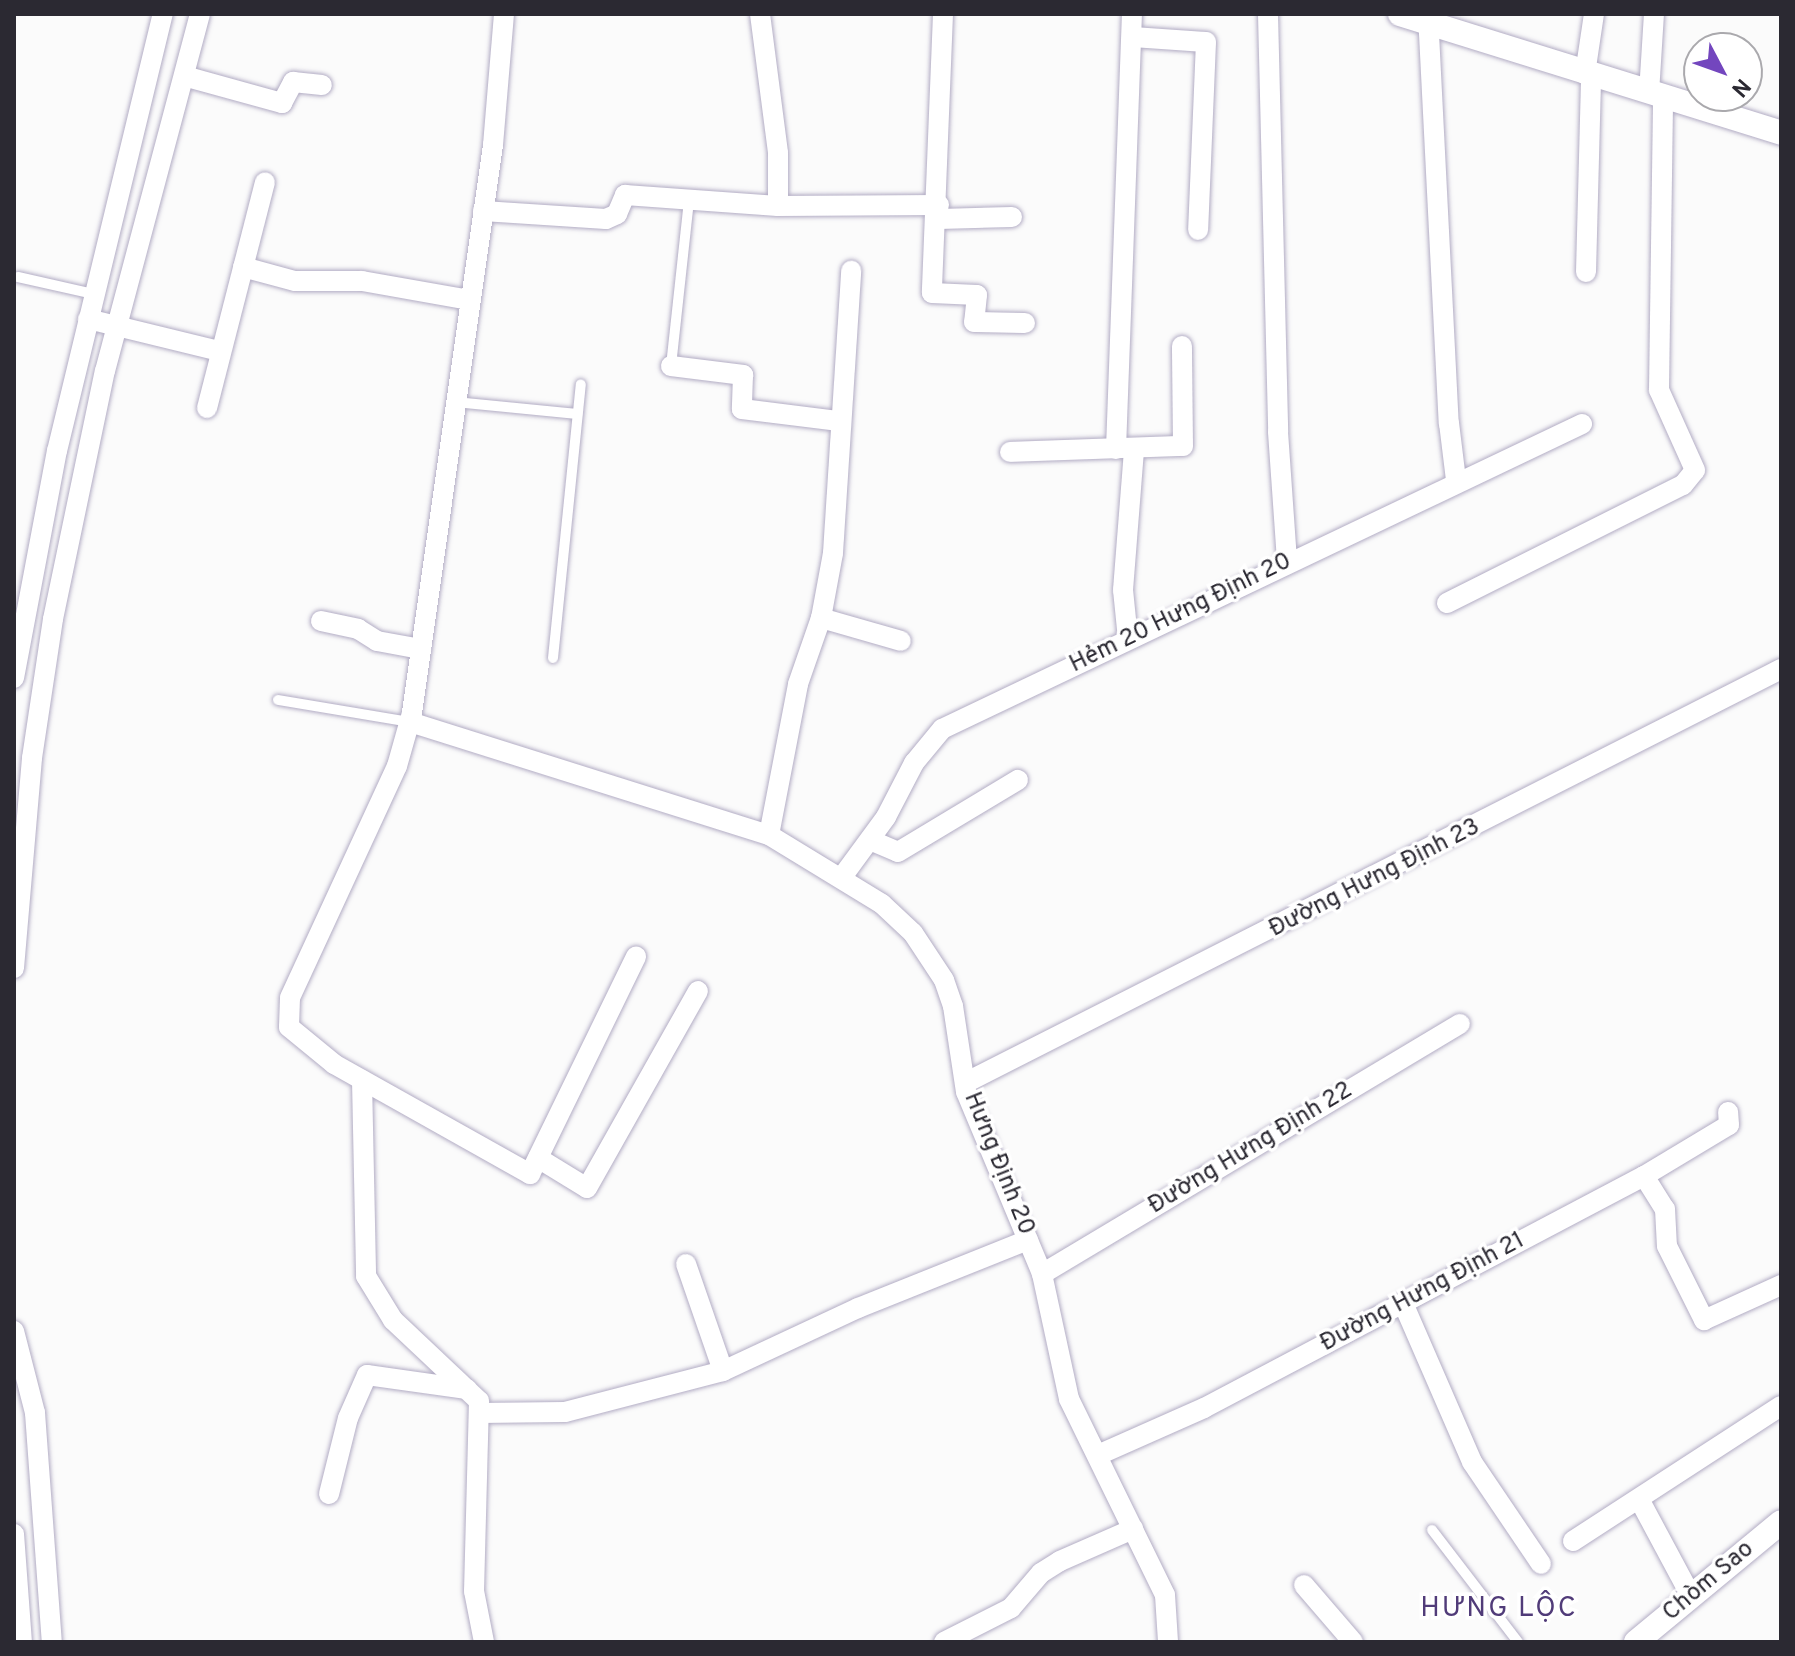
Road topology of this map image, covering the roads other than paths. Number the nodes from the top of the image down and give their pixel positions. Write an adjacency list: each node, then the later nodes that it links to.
1 (163, 14): 18 (street)
2 (200, 14): 14 (street)
3 (504, 14): 23 (street)
4 (760, 14): 22 (street)
5 (943, 14): 24 (street)
6 (1132, 14): 12 (street)
7 (1268, 14): 48 (street)
8 (1400, 14): 11 (street)
9 (1594, 14): 13 (street)
10 (1654, 14): 16 (street)
11 (1428, 18): 13 (street); 47 (street)
12 (1132, 37): 26 (street); 45 (street)
13 (1588, 75): 16 (street); 29 (street)
14 (184, 76): 15 (street); 19 (street)
15 (322, 85)
16 (1656, 95): 17 (street); 50 (street)
17 (1781, 133)
18 (127, 151): 19 (street); 31 (street)
19 (161, 159): 35 (street)
20 (265, 182): 27 (street)
21 (689, 199): 22 (street); 23 (street); 38 (lane)
22 (778, 206): 24 (street)
23 (483, 211): 32 (street)
24 (939, 212): 25 (street); 34 (street)
25 (1012, 217)
26 (1198, 230)
27 (243, 267): 32 (street); 37 (street)
28 (851, 271): 43 (street)
29 (1586, 272)
30 (18, 277): 31 (lane)
31 (94, 294): 33 (street)
32 (470, 300): 40 (street)
33 (88, 319): 35 (street); 49 (street)
34 (1025, 323)
35 (117, 325): 37 (street); 66 (street)
36 (1182, 346): 45 (street)
37 (219, 351): 41 (street)
38 (671, 366): 43 (street)
39 (581, 384): 42 (lane)
40 (455, 402): 42 (lane); 55 (street)
41 (207, 408)
42 (577, 414): 56 (lane)
43 (839, 421): 51 (street)
44 (1582, 424): 47 (street, Hẻm 20 Hưng Định 20)
45 (1125, 449): 46 (street); 53 (street)
46 (1010, 452)
47 (1456, 480): 48 (street, Hẻm 20 Hưng Định 20)
48 (1287, 562): 53 (street, Hẻm 20 Hưng Định 20)
49 (22, 594): 58 (street)
50 (1447, 603)
51 (821, 618): 54 (street); 62 (street)
52 (321, 621): 55 (street)
53 (1128, 639): 63 (street, Hẻm 20 Hưng Định 20)
54 (901, 641)
55 (421, 649): 60 (street)
56 (553, 658)
57 (1781, 669): 70 (street, Đường Hưng Định 23)
58 (14, 678)
59 (278, 700): 60 (lane)
60 (410, 722): 62 (street, Hưng Định 20); 69 (street)
61 (1018, 780): 63 (street)
62 (769, 835): 64 (street, Hưng Định 20)
63 (870, 840): 64 (street, Hẻm 20 Hưng Định 20)
64 (842, 877): 70 (street, Hưng Định 20)
65 (636, 957): 72 (street)
66 (14, 968)
67 (698, 991): 72 (street)
68 (1460, 1024): 76 (street, Đường Hưng Định 22)
69 (362, 1080): 72 (street); 81 (street)
70 (965, 1083): 74 (street, Hưng Định 20)
71 (1728, 1112): 73 (street, Đường Hưng Định 21)
72 (538, 1158)
73 (1644, 1176): 77 (street); 78 (street, Đường Hưng Định 21)
74 (1028, 1240): 76 (street, Hưng Định 20); 80 (street)
75 (686, 1264): 80 (street)
76 (1042, 1274): 84 (street, Hưng Định 20)
77 (1780, 1290)
78 (1403, 1303): 84 (street, Đường Hưng Định 21); 92 (street)
79 (14, 1331): 96 (street)
80 (723, 1371): 83 (street)
81 (467, 1389): 83 (street); 85 (street)
82 (1781, 1406): 86 (street)
83 (479, 1413): 97 (street)
84 (1098, 1455): 88 (street, Hưng Định 20)
85 (329, 1494)
86 (1639, 1499): 91 (street); 94 (street)
87 (1781, 1522): 94 (street, Chòm Sao)
88 (1133, 1529): 98 (street); 99 (street, Hưng Định 20)
89 (1432, 1530): 101 (lane)
90 (14, 1534): 95 (street)
91 (1573, 1541)
92 (1541, 1564)
93 (1304, 1585): 100 (street)
94 (1691, 1596): 102 (street, Chòm Sao)
95 (22, 1642)
96 (52, 1642)
97 (484, 1642)
98 (944, 1642)
99 (1168, 1642)
100 (1353, 1642)
101 (1518, 1642)
102 (1636, 1642)

